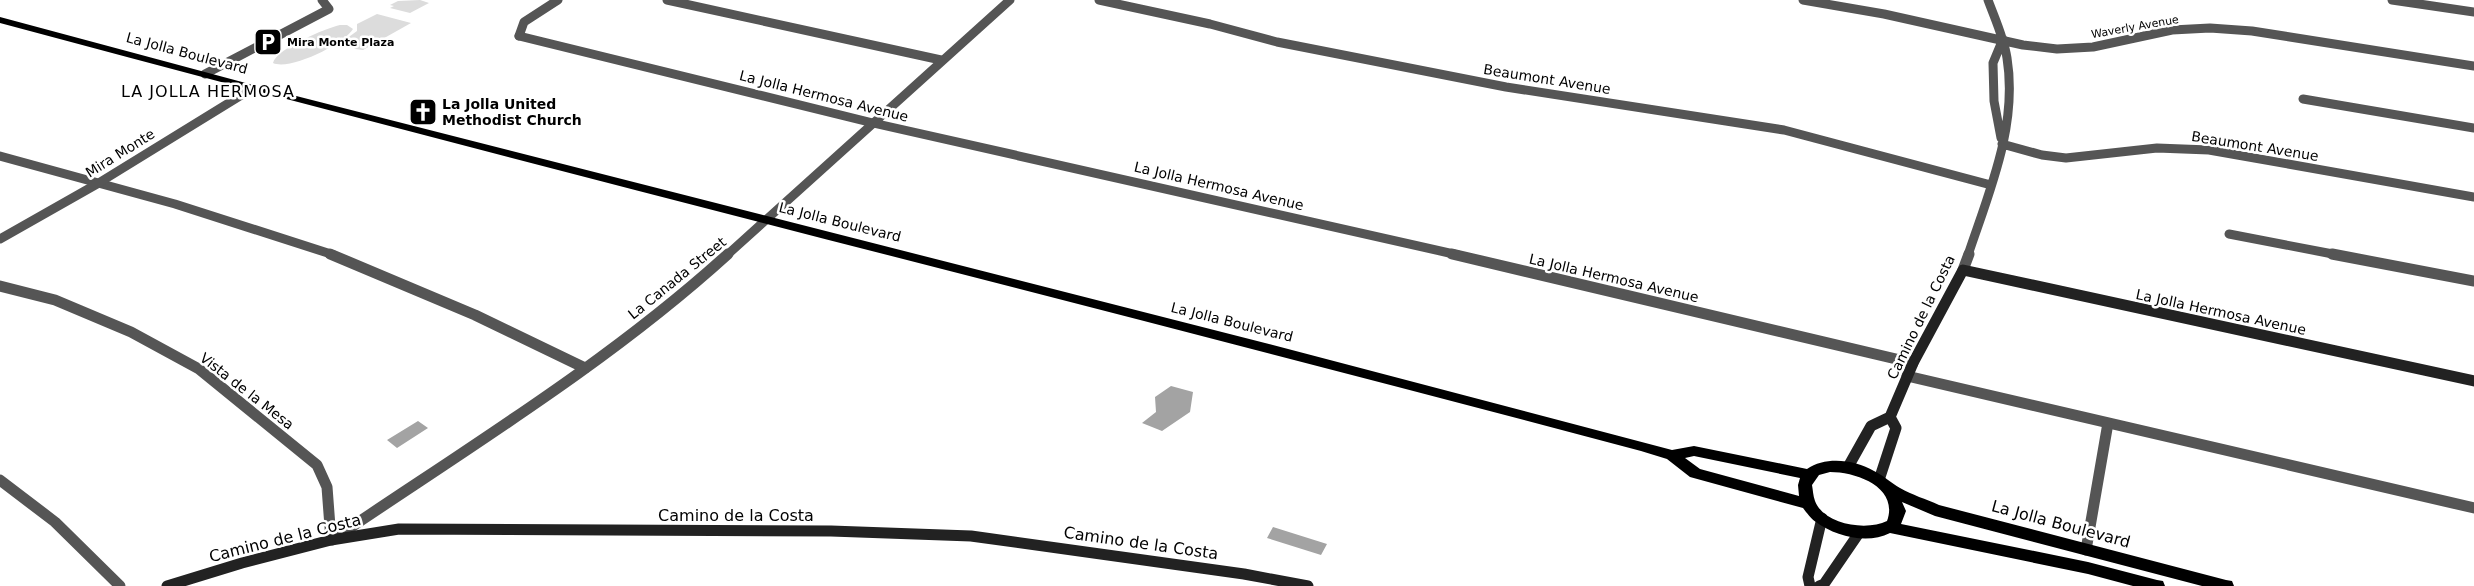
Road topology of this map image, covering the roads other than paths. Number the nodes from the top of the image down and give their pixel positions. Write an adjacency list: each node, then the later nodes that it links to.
1 (322, 0): 14 (street)
2 (558, 0): 17 (street, La Jolla Hermosa Avenue)
3 (667, 0): 12 (street)
4 (1010, 0): 12 (street, La Canada Street)
5 (1099, 0): 22 (street, Beaumont Avenue)
6 (1803, 0): 11 (street, Waverly Avenue)
7 (1988, 0): 11 (street, Camino de la Costa)
8 (2392, 0): 9 (street)
9 (2474, 12)
10 (0, 20): 14 (main road, La Jolla Boulevard)
11 (2003, 39): 13 (street, Waverly Avenue); 19 (street, Camino de la Costa); 19 (street, Camino de la Costa)
12 (941, 60): 17 (street, La Canada Street)
13 (2474, 66)
14 (205, 74): 15 (main road, La Jolla Boulevard)
15 (253, 88): 21 (street, Mira Monte); 24 (main road, La Jolla Boulevard)
16 (2303, 99): 18 (street)
17 (874, 123): 24 (street, La Canada Street); 30 (street, La Jolla Hermosa Avenue)
18 (2474, 128)
19 (2002, 144): 22 (street, Camino de la Costa); 23 (street, Beaumont Avenue)
20 (0, 156): 21 (street)
21 (98, 184): 26 (street, Mira Monte); 31 (street)
22 (1991, 185): 27 (street, Camino de la Costa)
23 (2474, 198)
24 (765, 221): 31 (street, La Canada Street); 36 (main road, La Jolla Boulevard)
25 (2229, 234): 28 (street)
26 (0, 240)
27 (1963, 270): 30 (street, Camino de la Costa); 33 (street, La Jolla Hermosa Avenue)
28 (2474, 281)
29 (0, 286): 46 (street, Vista de la Mesa)
30 (1913, 363): 32 (street, Camino de la Costa)
31 (585, 368): 46 (street, La Canada Street)
32 (1907, 376): 34 (street, Camino de la Costa); 35 (street)
33 (2474, 381)
34 (1890, 417): 37 (street); 40 (street, Camino de la Costa)
35 (2108, 423): 42 (street); 47 (street)
36 (1672, 455): 38 (main road, La Jolla Boulevard); 41 (main road, La Jolla Boulevard)
37 (1848, 467): 38 (main road, La Jolla Boulevard); 40 (main road, La Jolla Boulevard)
38 (1810, 475): 41 (main road)
39 (0, 480): 48 (street)
40 (1884, 485): 44 (main road); 47 (main road, La Jolla Boulevard)
41 (1809, 504): 43 (main road)
42 (2474, 508)
43 (1822, 518): 45 (main road); 51 (street)
44 (1891, 528): 45 (main road); 53 (main road)
45 (1859, 533): 52 (street)
46 (331, 540): 49 (street, Camino de la Costa); 50 (street, Camino de la Costa)
47 (2086, 550): 54 (main road, La Jolla Boulevard)
48 (120, 586)
49 (166, 586)
50 (1308, 586)
51 (1810, 586)
52 (1819, 586)
53 (2157, 586)
54 (2226, 586)

